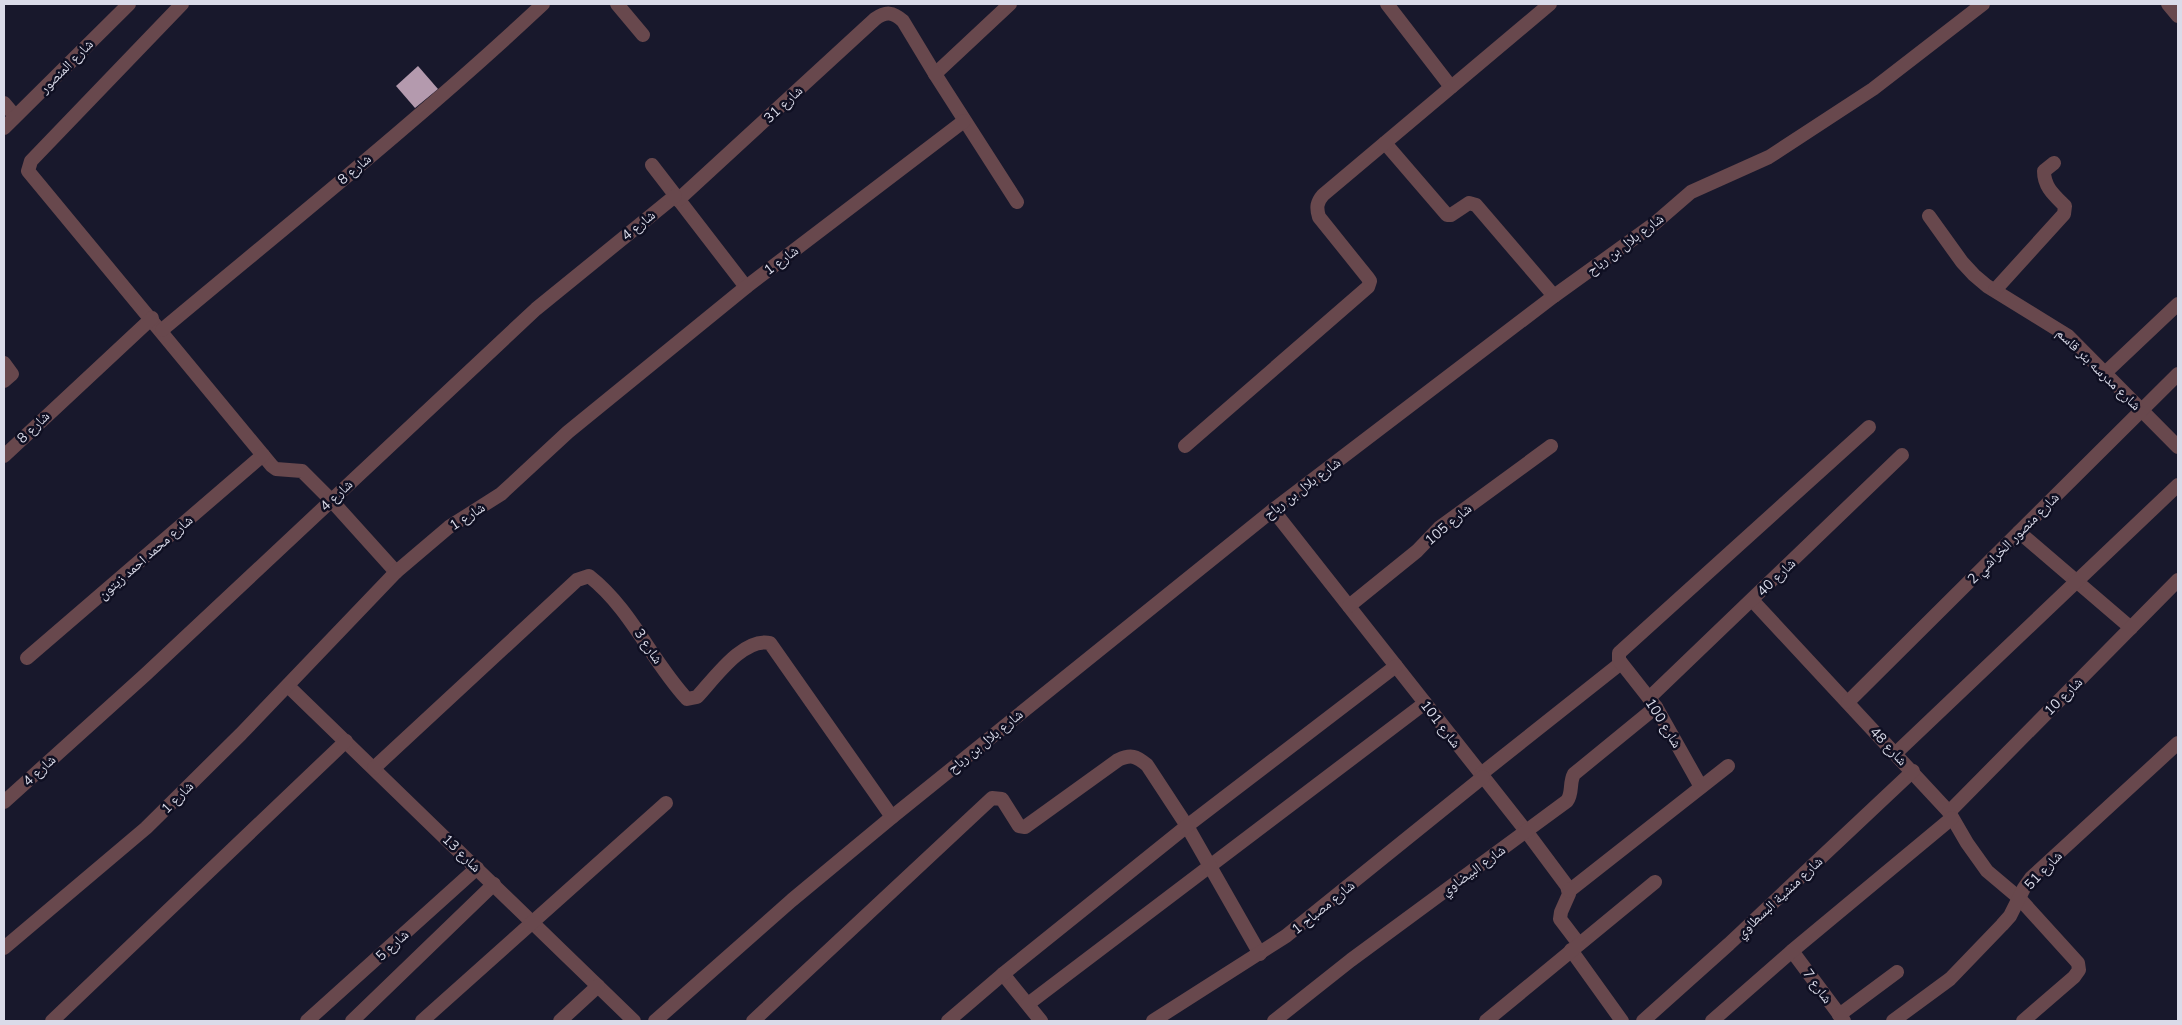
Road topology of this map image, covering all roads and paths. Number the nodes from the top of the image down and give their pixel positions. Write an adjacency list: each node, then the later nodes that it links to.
1 (128, 4): 15 (street, شارع المنصور)
2 (182, 4): 28 (street)
3 (543, 4): 29 (street, شارع 8)
4 (617, 4): 11 (street)
5 (1010, 4): 12 (street)
6 (1387, 4): 13 (street)
7 (1550, 4): 13 (street)
8 (1983, 4): 26 (street, شارع بلال بن رباح)
9 (2168, 4): 10 (street)
10 (2178, 16)
11 (643, 35)
12 (935, 74): 16 (street); 21 (street, شارع 31)
13 (1451, 87): 18 (street)
14 (4, 103): 15 (street)
15 (15, 116): 17 (street, شارع المنصور)
16 (964, 121): 22 (street); 24 (street, شارع 1)
17 (4, 128)
18 (1385, 143): 26 (street); 36 (street)
19 (2054, 163): 25 (street)
20 (652, 165): 21 (street)
21 (677, 198): 24 (street); 43 (street, شارع 4)
22 (1017, 202)
23 (1929, 216): 25 (street, شارع مدرسه بئر قاسم)
24 (746, 287): 46 (street, شارع 1)
25 (1994, 290): 31 (street, شارع مدرسه بئر قاسم)
26 (1554, 296): 44 (street, شارع بلال بن رباح)
27 (2178, 304): 31 (street)
28 (152, 318): 29 (street); 41 (street, شارع 8)
29 (162, 330): 39 (street)
30 (4, 363): 33 (street)
31 (2105, 373): 34 (street, شارع مدرسه بئر قاسم)
32 (2178, 374): 34 (street, شارع منصور الخراشي 2)
33 (4, 381)
34 (2142, 411): 38 (street, شارع مدرسه بئر قاسم); 45 (street, شارع منصور الخراشي 2)
35 (1869, 427): 53 (street)
36 (1185, 446)
37 (1551, 446): 50 (street, شارع 105)
38 (2178, 447)
39 (263, 455): 43 (street); 52 (street, شارع محمد احمد زيتون)
40 (1902, 455): 49 (street, شارع 40)
41 (4, 456)
42 (2178, 485): 48 (street)
43 (331, 500): 46 (street); 67 (street, شارع 4)
44 (1273, 510): 50 (street, شارع 101); 70 (street, شارع بلال بن رباح)
45 (2019, 532): 48 (street); 56 (street, شارع منصور الخراشي 2)
46 (396, 572): 55 (street, شارع 1)
47 (2178, 580): 51 (street, شارع 10)
48 (2076, 582): 51 (street); 61 (street)
49 (1752, 600): 56 (street, شارع 48); 58 (street, شارع 40)
50 (1349, 606): 54 (street, شارع 101)
51 (2131, 628): 69 (street, شارع 10)
52 (27, 658)
53 (1621, 663): 58 (street, شارع 100); 65 (street, شارع مصباح 1)
54 (1396, 666): 57 (street, شارع 101); 71 (street)
55 (288, 686): 59 (street, شارع 13); 81 (street, شارع 1)
56 (1848, 702): 61 (street, شارع 48)
57 (1425, 703): 65 (street, شارع 101); 73 (street)
58 (1652, 703): 66 (street, شارع 100); 72 (street, شارع البيضاوي)
59 (346, 740): 63 (street, شارع 13); 90 (street)
60 (2178, 743): 78 (street, شارع 51)
61 (1896, 753): 64 (street, شارع 48)
62 (1728, 766): 66 (street)
63 (374, 768): 70 (street, شارع 3); 74 (street, شارع 13)
64 (1913, 771): 69 (street, شارع 48); 103 (street, شارع منشية البسطاوي)
65 (1482, 776): 72 (street, شارع 101); 83 (street, شارع مصباح 1)
66 (1701, 787): 77 (street)
67 (4, 802)
68 (666, 803): 79 (street)
69 (1950, 815): 78 (street, شارع 48); 82 (street, شارع 10)
70 (892, 817): 96 (street, شارع بلال بن رباح)
71 (1186, 826): 73 (street); 85 (street); 97 (street)
72 (1526, 831): 77 (street, شارع 101); 100 (street, شارع البيضاوي)
73 (1210, 866): 83 (street); 87 (street)
74 (477, 868): 76 (street, شارع 13); 91 (street, شارع 5)
75 (1655, 882): 80 (street)
76 (494, 884): 79 (street, شارع 13); 92 (street)
77 (1569, 891): 80 (street)
78 (2019, 898): 105 (street, شارع 51); 106 (street, شارع 48)
79 (533, 922): 86 (street, شارع 13); 93 (street)
80 (1575, 947): 101 (street); 102 (street)
81 (4, 948)
82 (1792, 951): 88 (street, شارع 7); 104 (street, شارع 10)
83 (1260, 954): 99 (street, شارع مصباح 1)
84 (1897, 972): 88 (street)
85 (1002, 974): 87 (street); 98 (street)
86 (598, 986): 94 (street); 95 (street, شارع 13)
87 (1028, 1004): 89 (street)
88 (1841, 1018)
89 (1039, 1020)
90 (52, 1021)
91 (307, 1021)
92 (352, 1021)
93 (422, 1021)
94 (560, 1021)
95 (634, 1021)
96 (655, 1021)
97 (753, 1021)
98 (948, 1021)
99 (1153, 1021)
100 (1274, 1021)
101 (1486, 1021)
102 (1622, 1021)
103 (1643, 1021)
104 (1712, 1021)
105 (1892, 1021)
106 (2023, 1021)

